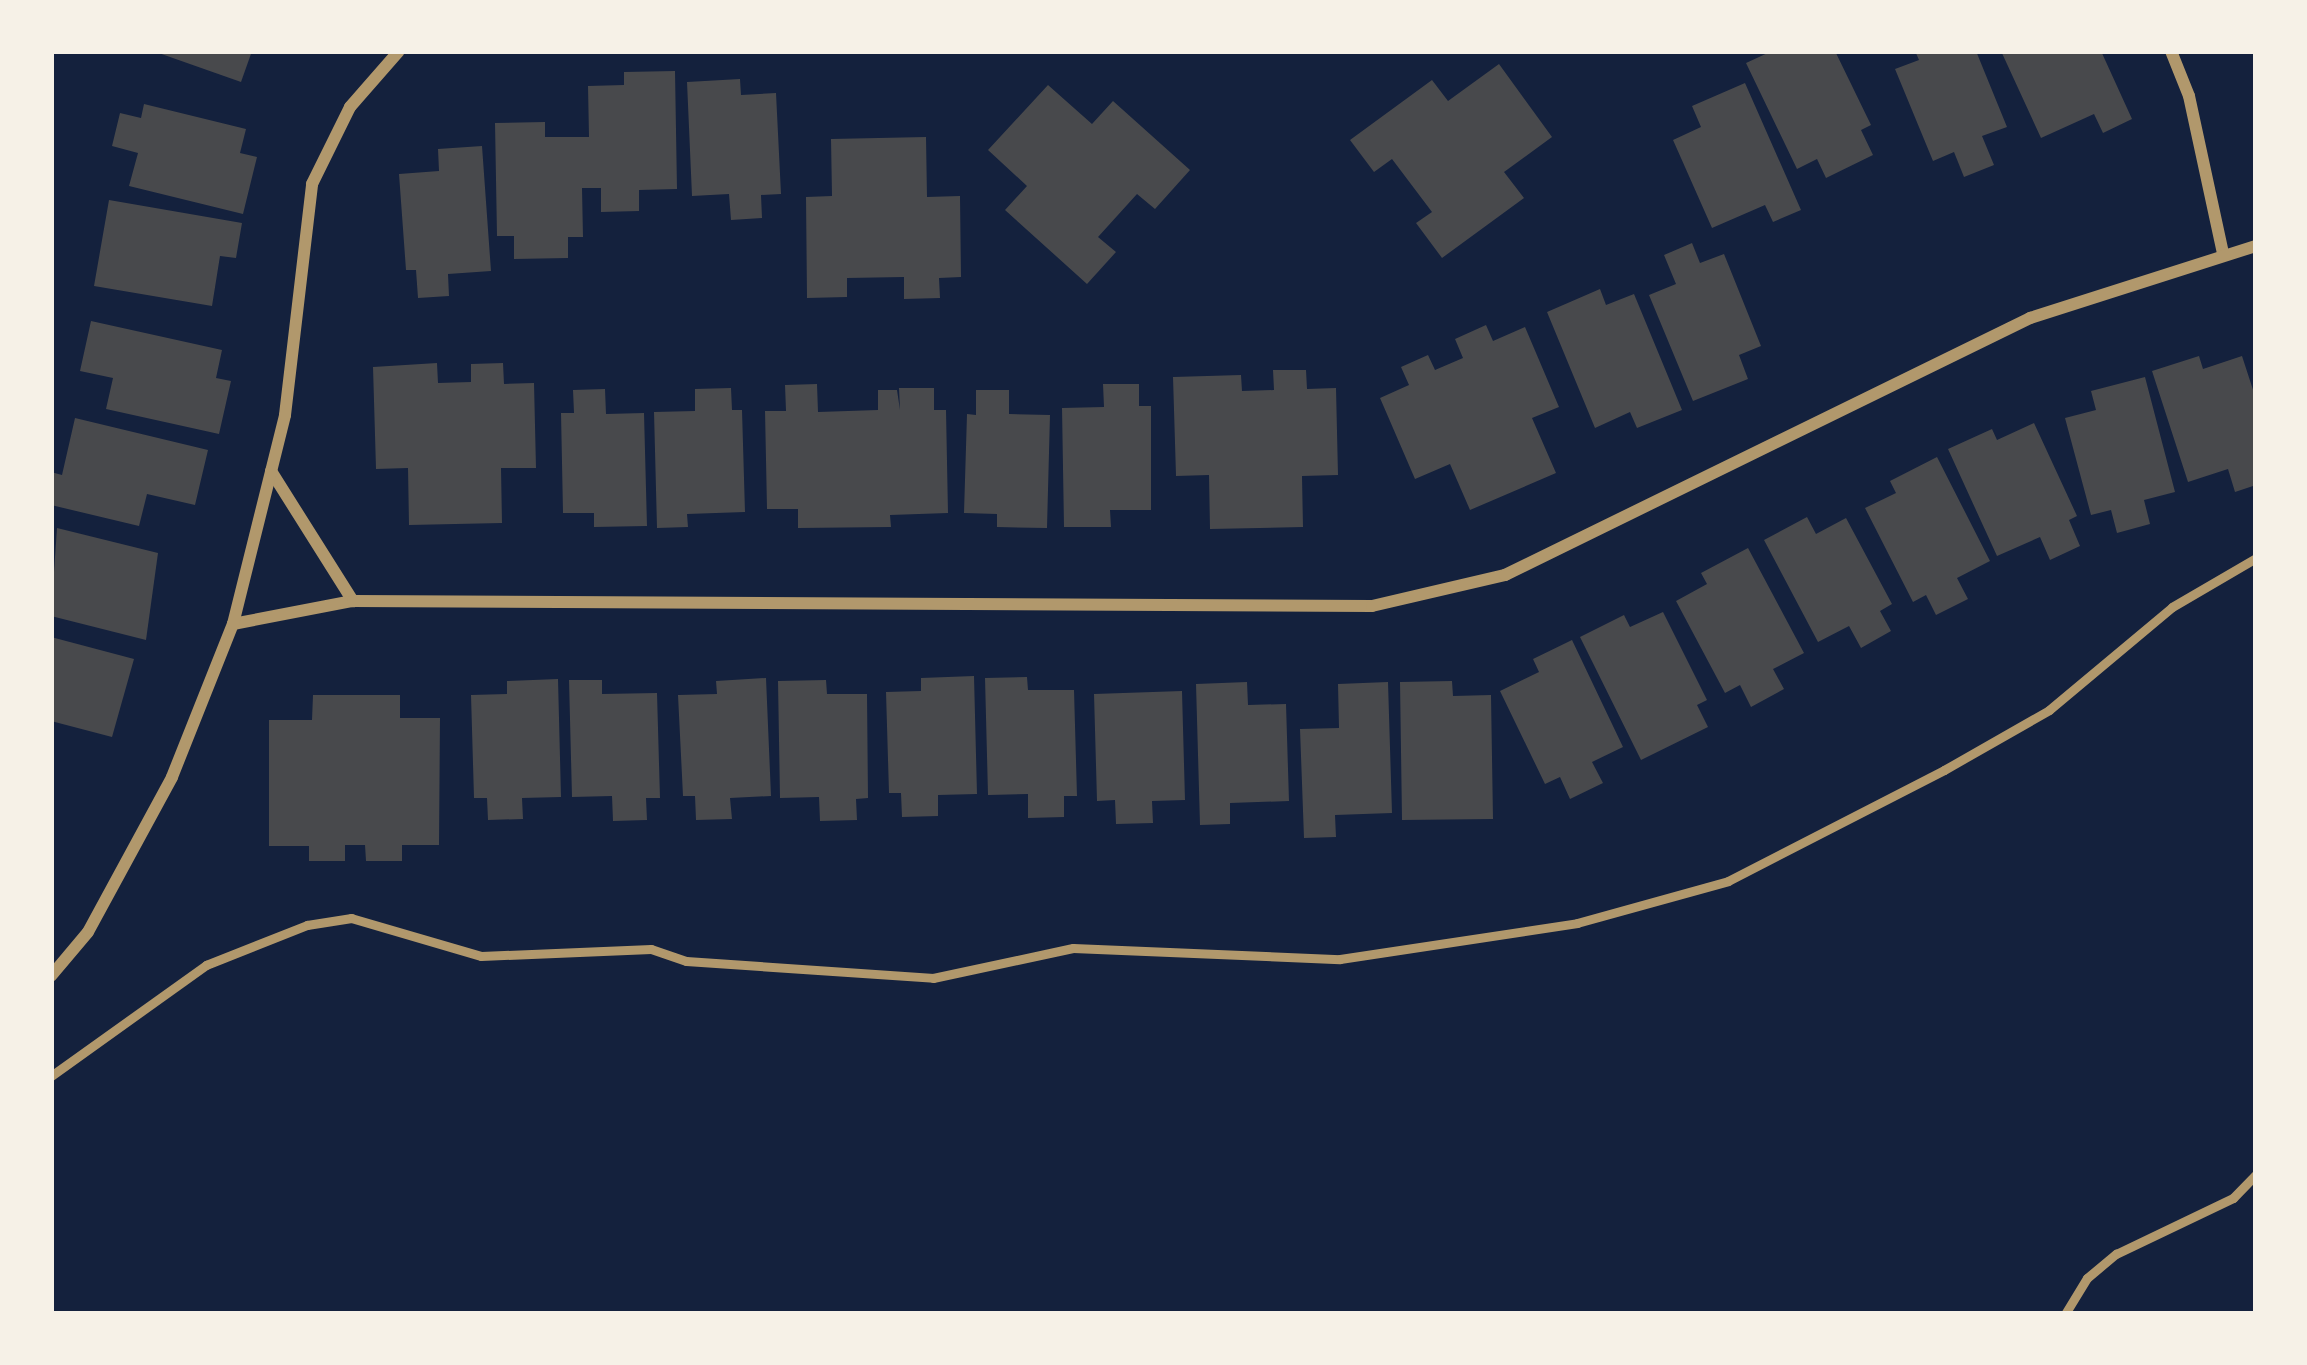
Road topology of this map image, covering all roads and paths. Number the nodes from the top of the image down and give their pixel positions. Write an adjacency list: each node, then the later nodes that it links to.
1 (400, 51): 5 (street)
2 (2171, 51): 4 (street)
3 (2256, 246): 4 (street)
4 (2223, 253): 7 (street)
5 (271, 471): 7 (street); 8 (street)
6 (2256, 558): 10 (lane)
7 (353, 601): 8 (street)
8 (233, 624): 9 (street)
9 (51, 976)
10 (51, 1076)
11 (2256, 1174): 12 (lane)
12 (2065, 1314)

